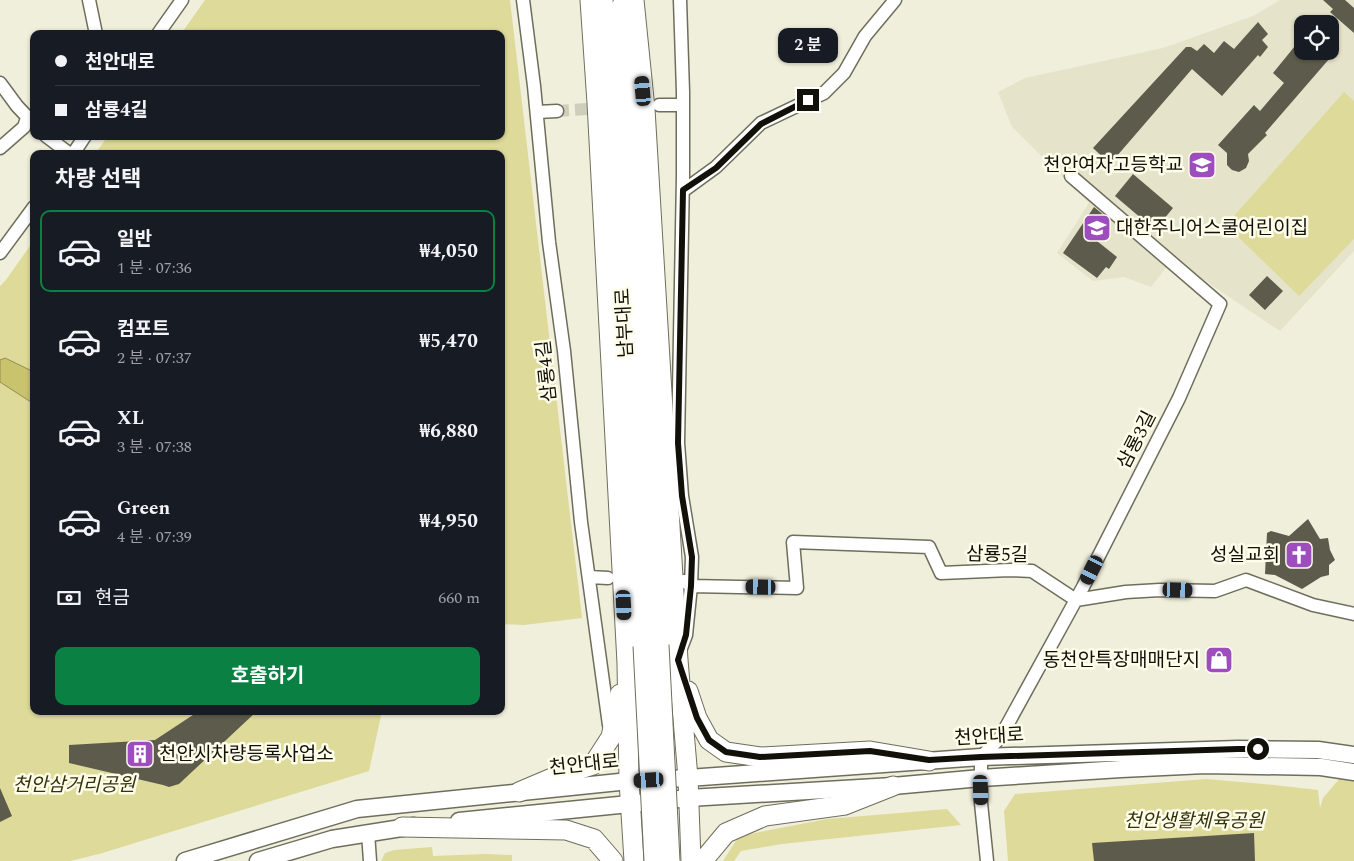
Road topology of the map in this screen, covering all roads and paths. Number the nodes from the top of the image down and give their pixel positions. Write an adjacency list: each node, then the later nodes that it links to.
1 (89, 0): 10 (street)
2 (182, 0): 11 (street)
3 (523, 0): 16 (street, 삼룡4길)
4 (590, 0): 35 (highway)
5 (603, 0): 33 (highway, 남부대로)
6 (622, 0): 33 (highway, 남부대로)
7 (634, 0): 34 (highway)
8 (680, 0): 14 (street)
9 (895, 0): 25 (street)
10 (95, 30)
11 (161, 30)
12 (0, 83): 17 (street)
13 (659, 105): 14 (street)
14 (683, 105): 25 (street)
15 (557, 111): 16 (street)
16 (537, 112): 28 (street, 삼룡4길)
17 (30, 120)
18 (30, 122): 21 (street)
19 (52, 140): 22 (street)
20 (82, 140): 23 (street)
21 (0, 148)
22 (65, 150)
23 (74, 150)
24 (1071, 176): 31 (street, 삼룡3길)
25 (683, 190): 30 (street)
26 (30, 212): 27 (street)
27 (0, 253)
28 (589, 577): 29 (street); 36 (street, 삼룡4길)
29 (608, 578)
30 (688, 583): 31 (street, 삼룡5길); 34 (street)
31 (1076, 600): 32 (street); 38 (street, 삼룡3길)
32 (1354, 614)
33 (651, 645): 55 (highway, bridge); 56 (highway, bridge)
34 (678, 660): 39 (highway); 41 (highway)
35 (627, 663): 36 (highway); 43 (highway)
36 (611, 737): 45 (highway)
37 (1354, 755): 38 (main road, 천안대로)
38 (981, 757): 39 (main road, 천안대로); 42 (street)
39 (929, 760): 41 (main road, 천안대로)
40 (1354, 772): 42 (main road)
41 (688, 778): 43 (main road, 천안대로); 46 (highway)
42 (981, 778): 44 (main road); 59 (street)
43 (630, 781): 45 (main road, 천안대로); 47 (highway)
44 (893, 786): 46 (main road); 58 (highway)
45 (519, 792): 50 (main road, 천안대로)
46 (689, 798): 47 (main road); 57 (highway)
47 (631, 803): 48 (main road); 54 (highway)
48 (402, 827): 49 (main road); 53 (highway)
49 (368, 833): 51 (main road); 52 (street)
50 (185, 861)
51 (258, 861)
52 (370, 861)
53 (613, 861)
54 (634, 861)
55 (654, 861)
56 (670, 861)
57 (691, 861)
58 (705, 861)
59 (987, 861)

